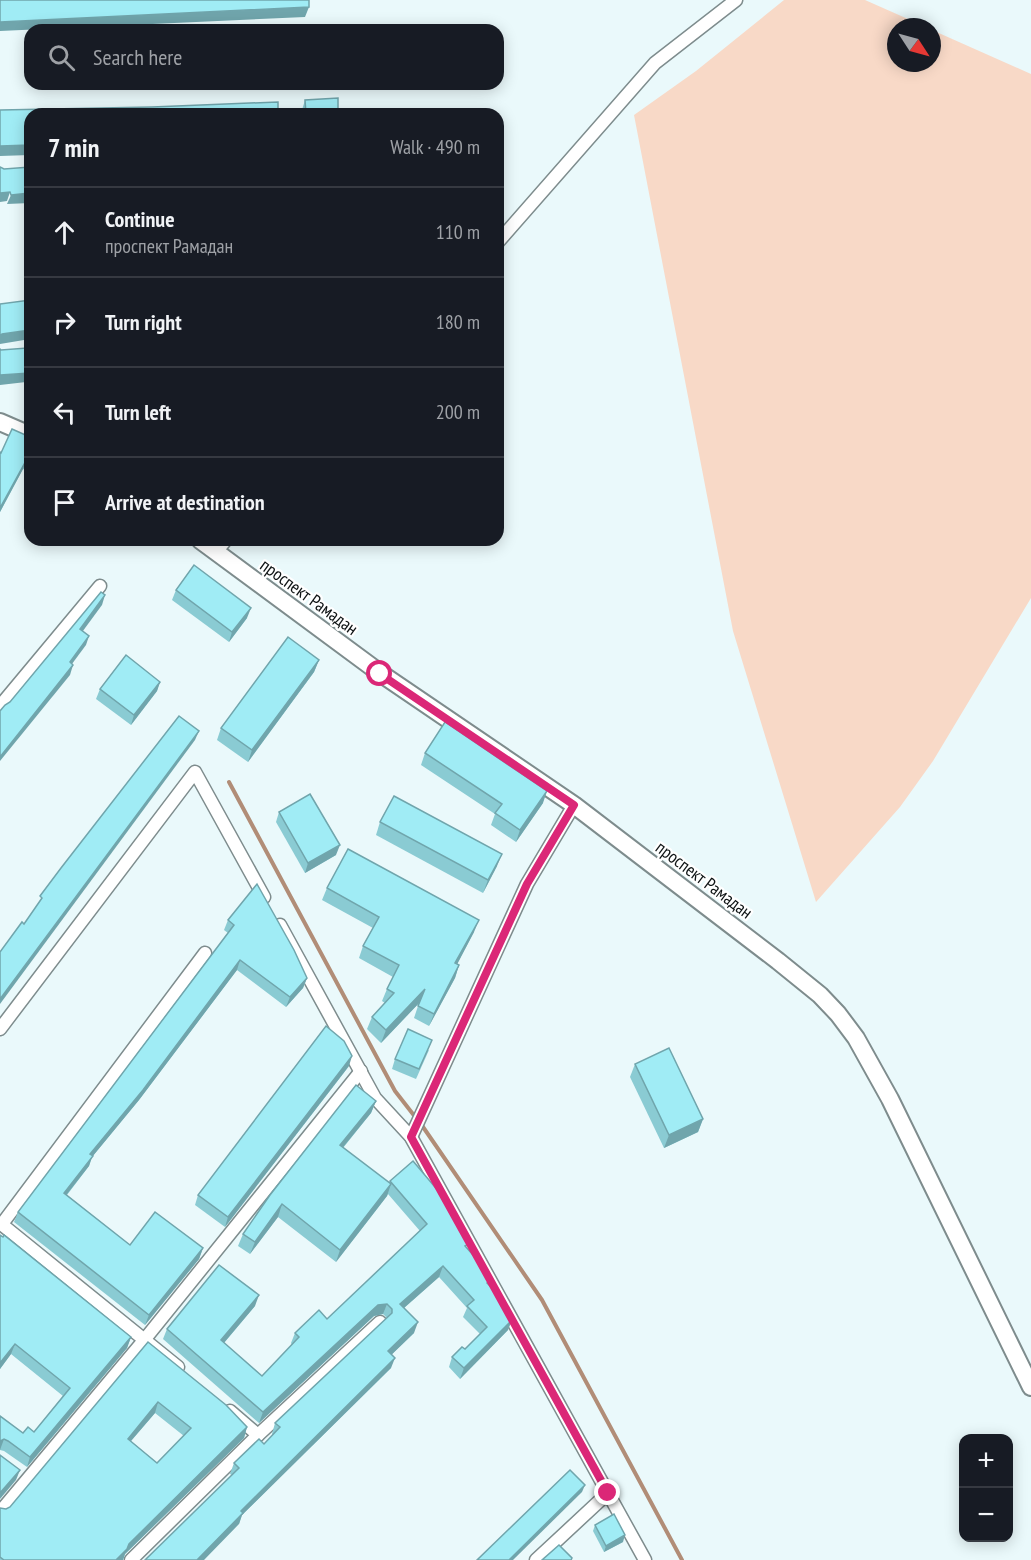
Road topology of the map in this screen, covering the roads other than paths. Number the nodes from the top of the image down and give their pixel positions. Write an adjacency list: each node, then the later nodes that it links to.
1 (736, 0): 2 (street)
2 (504, 235)
3 (0, 422): 4 (main road)
4 (24, 432)
5 (221, 546): 8 (main road, проспект Рамадан)
6 (100, 586): 7 (street)
7 (0, 706)
8 (574, 805): 12 (street); 17 (main road, проспект Рамадан)
9 (205, 953): 13 (street)
10 (0, 1029): 11 (street)
11 (362, 1071): 12 (street); 15 (street)
12 (414, 1131): 20 (street)
13 (1, 1223): 15 (street)
14 (380, 1322): 19 (street)
15 (145, 1339): 16 (street); 21 (street)
16 (189, 1376)
17 (1031, 1387)
18 (224, 1406): 19 (street)
19 (258, 1435): 22 (street)
20 (608, 1493): 23 (street); 24 (street)
21 (0, 1512)
22 (131, 1560)
23 (536, 1560)
24 (645, 1560)

